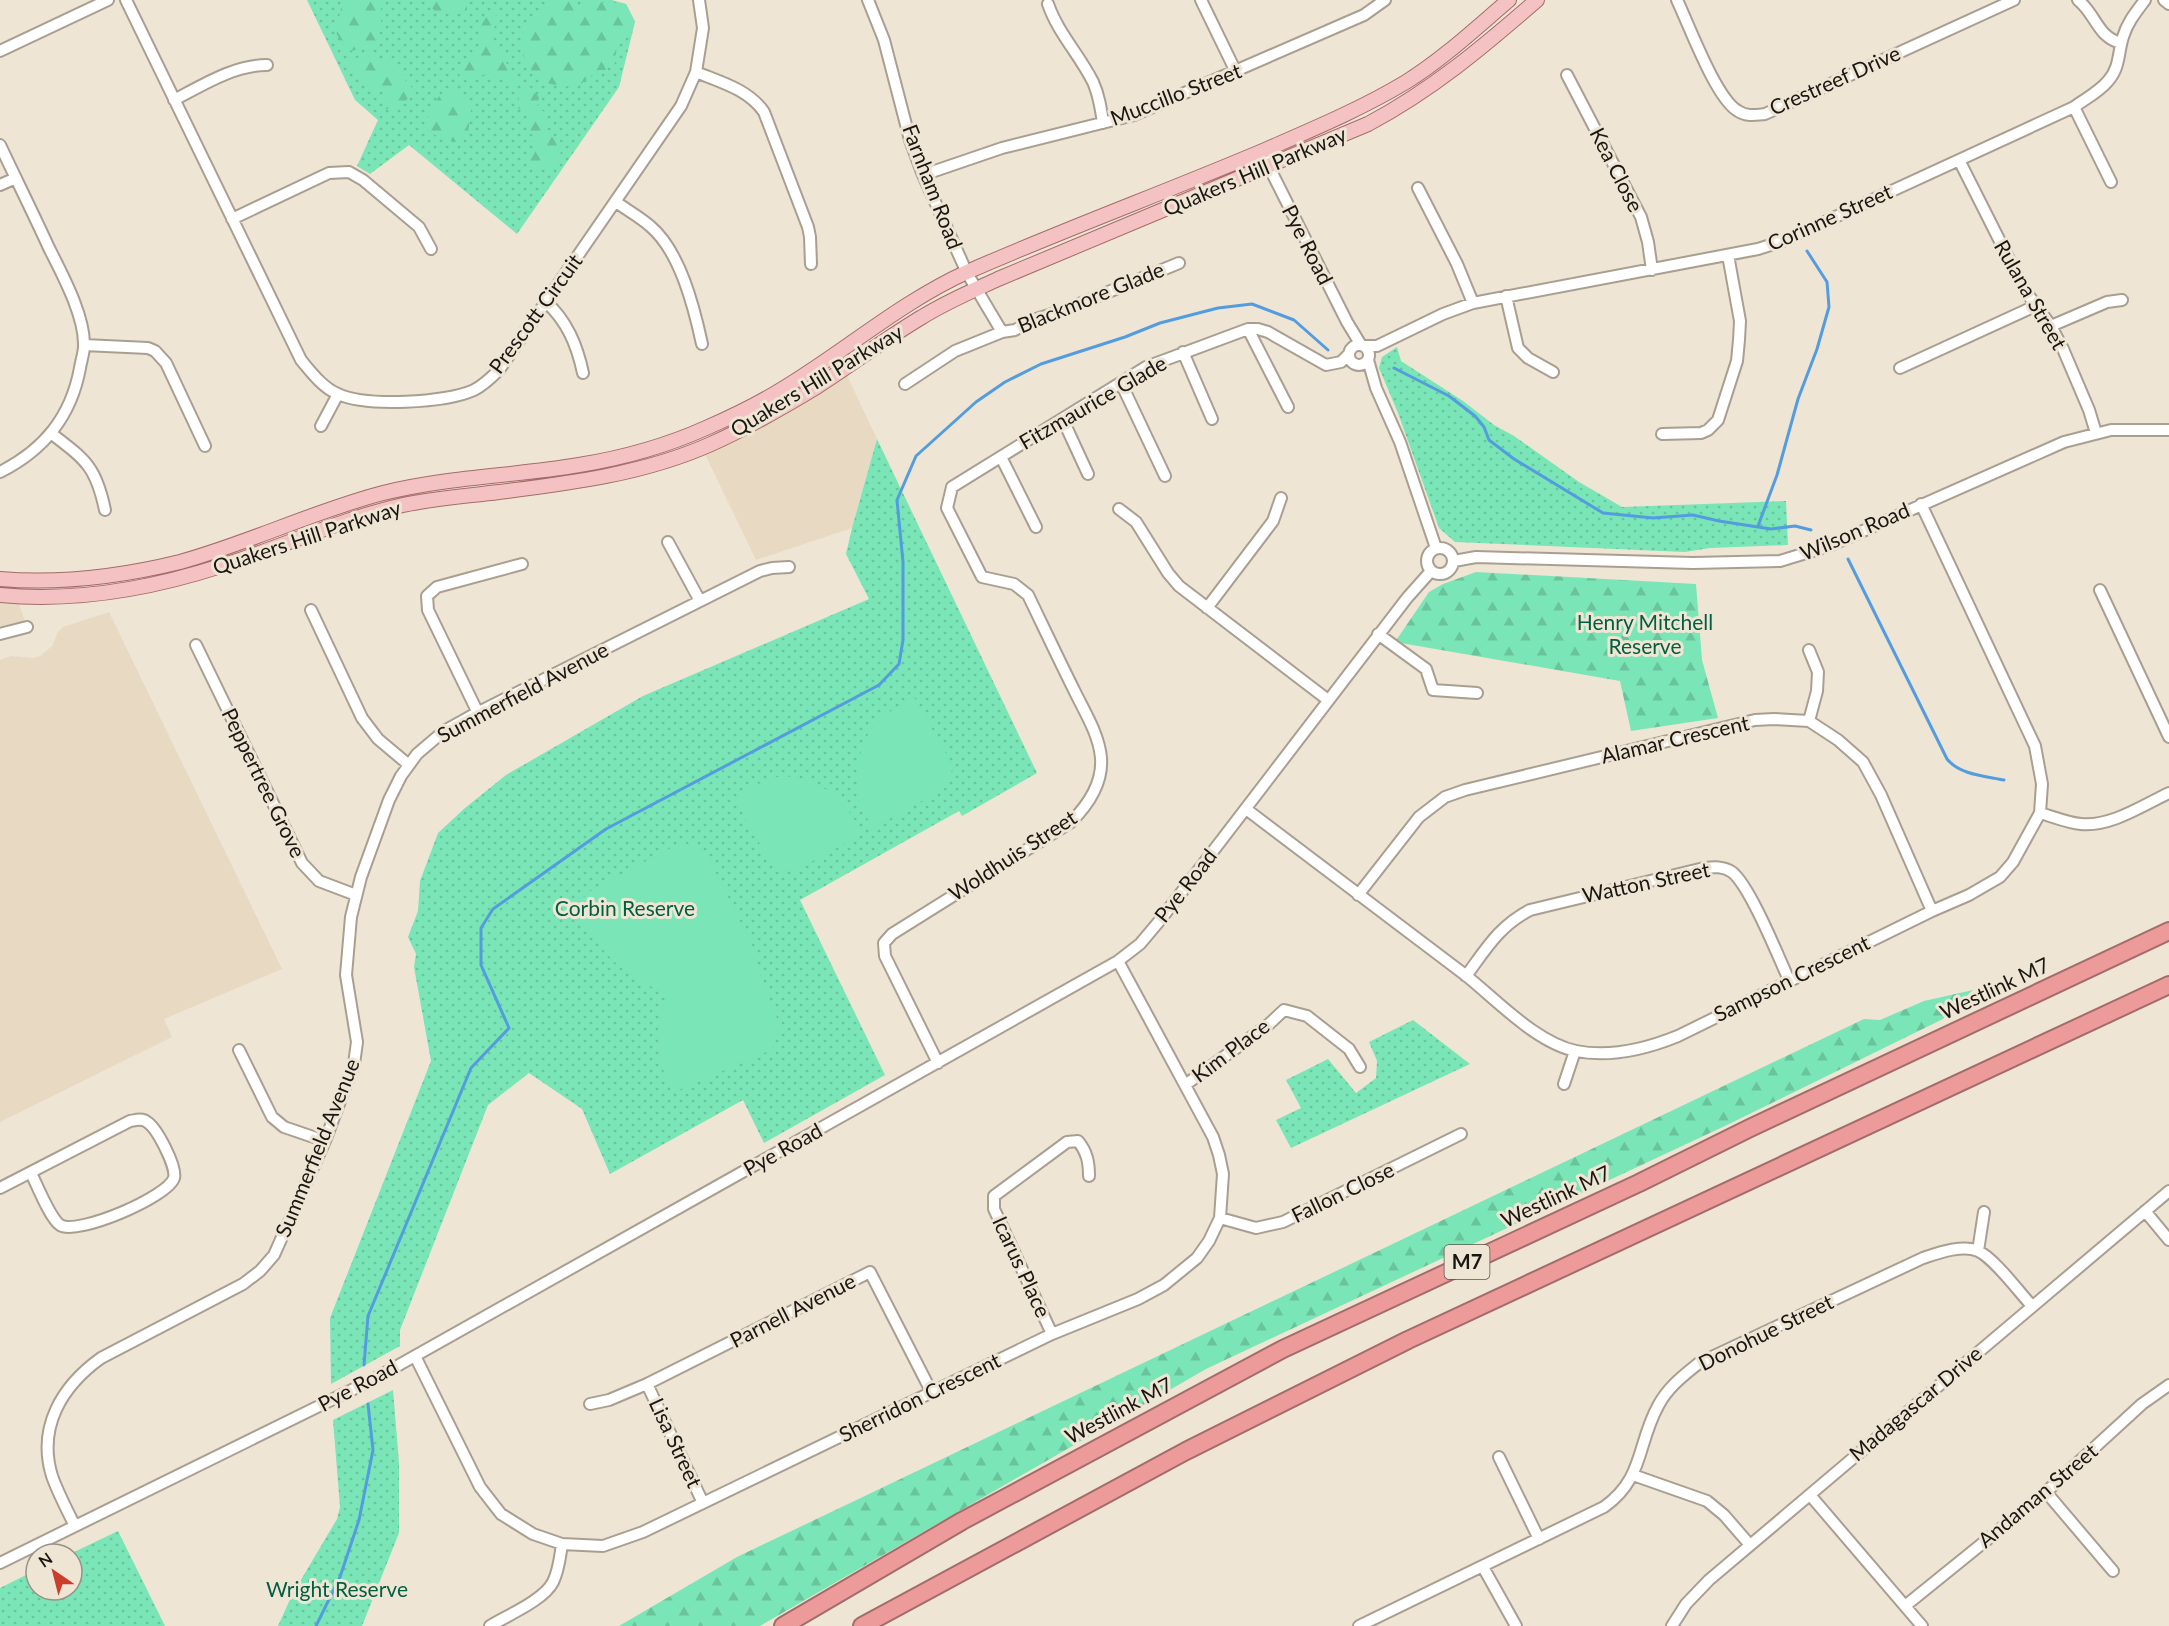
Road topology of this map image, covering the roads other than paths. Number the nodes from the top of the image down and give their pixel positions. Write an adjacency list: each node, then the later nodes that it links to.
1 (108, 0): 17 (street)
2 (126, 0): 22 (street, Prescott Circuit)
3 (699, 0): 19 (street, Prescott Circuit)
4 (868, 0): 29 (street, Farnham Road)
5 (1201, 0): 20 (street)
6 (1385, 0): 20 (street, Muccillo Street)
7 (1509, 0): 26 (main road, Quakers Hill Parkway)
8 (1537, 0): 28 (main road, Quakers Hill Parkway)
9 (1677, 0): 10 (street, Crestreef Drive)
10 (2014, 0)
11 (2078, 0): 16 (street)
12 (2145, 0): 16 (street, Corinne Street)
13 (2164, 0): 15 (street)
14 (1048, 4): 24 (street)
15 (2169, 4)
16 (2121, 43): 23 (street, Corinne Street)
17 (0, 51)
18 (267, 65): 22 (street)
19 (696, 72): 34 (street, Prescott Circuit); 39 (street)
20 (1236, 72): 24 (street, Muccillo Street)
21 (1567, 75): 40 (street, Kea Close)
22 (174, 100): 35 (street, Prescott Circuit)
23 (2074, 107): 27 (street, Corinne Street); 31 (street)
24 (1103, 123): 29 (street, Muccillo Street)
25 (0, 145): 30 (street)
26 (1261, 151): 28 (street, Pye Road); 41 (main road, Quakers Hill Parkway)
27 (1959, 160): 37 (street, Corinne Street); 47 (street, Rulana Street)
28 (1269, 167): 42 (main road, Quakers Hill Parkway); 48 (street, Pye Road)
29 (922, 175): 41 (street, Farnham Road)
30 (16, 178): 32 (street); 53 (street)
31 (2111, 182)
32 (0, 185)
33 (1418, 188): 46 (street)
34 (616, 202): 45 (street, Prescott Circuit); 52 (street)
35 (232, 219): 36 (street); 65 (street, Prescott Circuit)
36 (431, 249)
37 (1728, 255): 40 (street, Corinne Street); 73 (street)
38 (1179, 263): 51 (street, Blackmore Glade)
39 (811, 264)
40 (1652, 270): 43 (street, Corinne Street)
41 (967, 273): 42 (street, Farnham Road); 90 (main road, Quakers Hill Parkway)
42 (975, 289): 51 (street, Farnham Road); 93 (main road, Quakers Hill Parkway)
43 (1506, 296): 46 (street, Corinne Street); 60 (street)
44 (2122, 300): 49 (street)
45 (546, 302): 61 (street); 65 (street, Prescott Circuit)
46 (1473, 303): 55 (street, Corinne Street)
47 (2035, 306): 49 (street, Rulana Street); 59 (street)
48 (1347, 322): 54 (street, Pye Road); 57 (street, Pye Road)
49 (2050, 326): 71 (street, Rulana Street)
50 (1248, 329): 56 (street, Fitzmaurice Glade); 57 (street); 66 (street)
51 (997, 334): 63 (street, Blackmore Glade)
52 (702, 344)
53 (84, 345): 72 (street); 74 (street)
54 (1363, 346): 55 (street, Corinne Street); 57 (street); 58 (street, Pye Road)
55 (1377, 346): 58 (street)
56 (1183, 352): 62 (street, Fitzmaurice Glade); 67 (street)
57 (1352, 359): 58 (street); 64 (street, Pye Road)
58 (1369, 359): 64 (street, Pye Road)
59 (1900, 368)
60 (1553, 372)
61 (583, 373)
62 (1121, 383): 68 (street, Fitzmaurice Glade); 78 (street)
63 (905, 384)
64 (1376, 388): 85 (street, Pye Road)
65 (338, 394): 69 (street)
66 (1288, 407)
67 (1212, 419)
68 (1063, 420): 75 (street, Fitzmaurice Glade); 77 (street)
69 (321, 426)
70 (2169, 430): 71 (street, Wilson Road)
71 (2096, 433): 80 (street, Wilson Road)
72 (52, 434): 76 (street); 82 (street)
73 (1662, 434)
74 (205, 446)
75 (1001, 457): 83 (street); 91 (street, Fitzmaurice Glade)
76 (0, 472)
77 (1088, 474)
78 (1165, 476)
79 (1281, 498): 95 (street)
80 (1922, 504): 86 (street, Wilson Road); 110 (street, Sampson Crescent)
81 (1119, 509): 95 (street)
82 (105, 510)
83 (1036, 527)
84 (668, 542): 94 (street)
85 (1436, 548): 86 (street); 89 (street)
86 (1454, 561): 89 (street)
87 (522, 564): 104 (street)
88 (789, 567): 94 (street, Summerfield Avenue)
89 (1431, 571): 99 (street, Pye Road)
90 (0, 579)
91 (1014, 584): 121 (street, Woldhuis Street)
92 (2100, 590): 106 (street)
93 (0, 595)
94 (700, 601): 104 (street, Summerfield Avenue)
95 (1207, 608): 103 (street)
96 (311, 609): 107 (street)
97 (27, 627): 98 (street)
98 (0, 634)
99 (1378, 634): 102 (street); 103 (street, Pye Road)
100 (196, 645): 111 (street, Peppertree Grove)
101 (1809, 650): 105 (street)
102 (1477, 693)
103 (1328, 700): 109 (street, Pye Road)
104 (478, 713): 107 (street, Summerfield Avenue)
105 (1809, 721): 112 (street, Alamar Crescent); 113 (street, Alamar Crescent)
106 (2169, 737)
107 (409, 765): 111 (street, Summerfield Avenue)
108 (2169, 793): 110 (street)
109 (1246, 809): 112 (street, Sampson Crescent); 115 (street, Pye Road)
110 (2040, 813): 113 (street, Sampson Crescent)
111 (356, 895): 126 (street, Summerfield Avenue)
112 (1358, 895): 116 (street, Sampson Crescent)
113 (1932, 911): 117 (street, Sampson Crescent)
114 (2169, 931): 157 (highway, Westlink M7 / M7)
115 (1118, 962): 121 (street, Pye Road); 124 (street, Sherridon Crescent)
116 (1466, 976): 117 (street, Watton Street); 120 (street, Sampson Crescent)
117 (1789, 980): 120 (street, Sampson Crescent)
118 (2169, 984): 158 (highway, M7)
119 (239, 1050): 126 (street)
120 (1575, 1051): 123 (street)
121 (938, 1063): 138 (street, Pye Road)
122 (1360, 1066): 124 (street, Kim Place)
123 (1564, 1084)
124 (1185, 1085): 133 (street, Sherridon Crescent)
125 (1461, 1134): 133 (street, Fallon Close)
126 (325, 1141): 148 (street, Summerfield Avenue)
127 (31, 1173): 127 (street); 129 (street)
128 (1089, 1176): 137 (street, Icarus Place)
129 (0, 1188)
130 (2169, 1191): 131 (street, Madagascar Drive)
131 (2145, 1211): 134 (street); 136 (street, Madagascar Drive)
132 (1984, 1212): 135 (street)
133 (1220, 1218): 137 (street, Sherridon Crescent)
134 (2169, 1240)
135 (1978, 1251): 136 (street); 144 (street, Donohue Street)
136 (2031, 1306): 146 (street, Madagascar Drive)
137 (1052, 1334): 141 (street, Sherridon Crescent)
138 (415, 1356): 148 (street, Pye Road); 150 (street, Sherridon Crescent)
139 (648, 1384): 141 (street, Parnell Avenue); 142 (street, Parnell Avenue); 147 (street, Lisa Street)
140 (2169, 1385): 145 (street, Andaman Street)
141 (932, 1394): 147 (street, Sherridon Crescent)
142 (590, 1404)
143 (1499, 1457): 149 (street)
144 (1633, 1475): 149 (street, Donohue Street); 151 (street)
145 (2046, 1492): 154 (street); 155 (street, Andaman Street)
146 (1810, 1495): 151 (street, Madagascar Drive); 155 (street)
147 (703, 1503): 150 (street, Sherridon Crescent)
148 (75, 1526): 152 (street, Pye Road)
149 (1539, 1539): 153 (street, Donohue Street)
150 (562, 1544): 156 (street)
151 (1750, 1545): 161 (street, Madagascar Drive)
152 (0, 1563)
153 (1483, 1567): 159 (street, Donohue Street); 160 (street)
154 (2113, 1571)
155 (1905, 1606): 162 (street)
156 (490, 1626)
157 (783, 1626)
158 (861, 1626)
159 (1359, 1626)
160 (1516, 1626)
161 (1672, 1626)
162 (1922, 1626)

